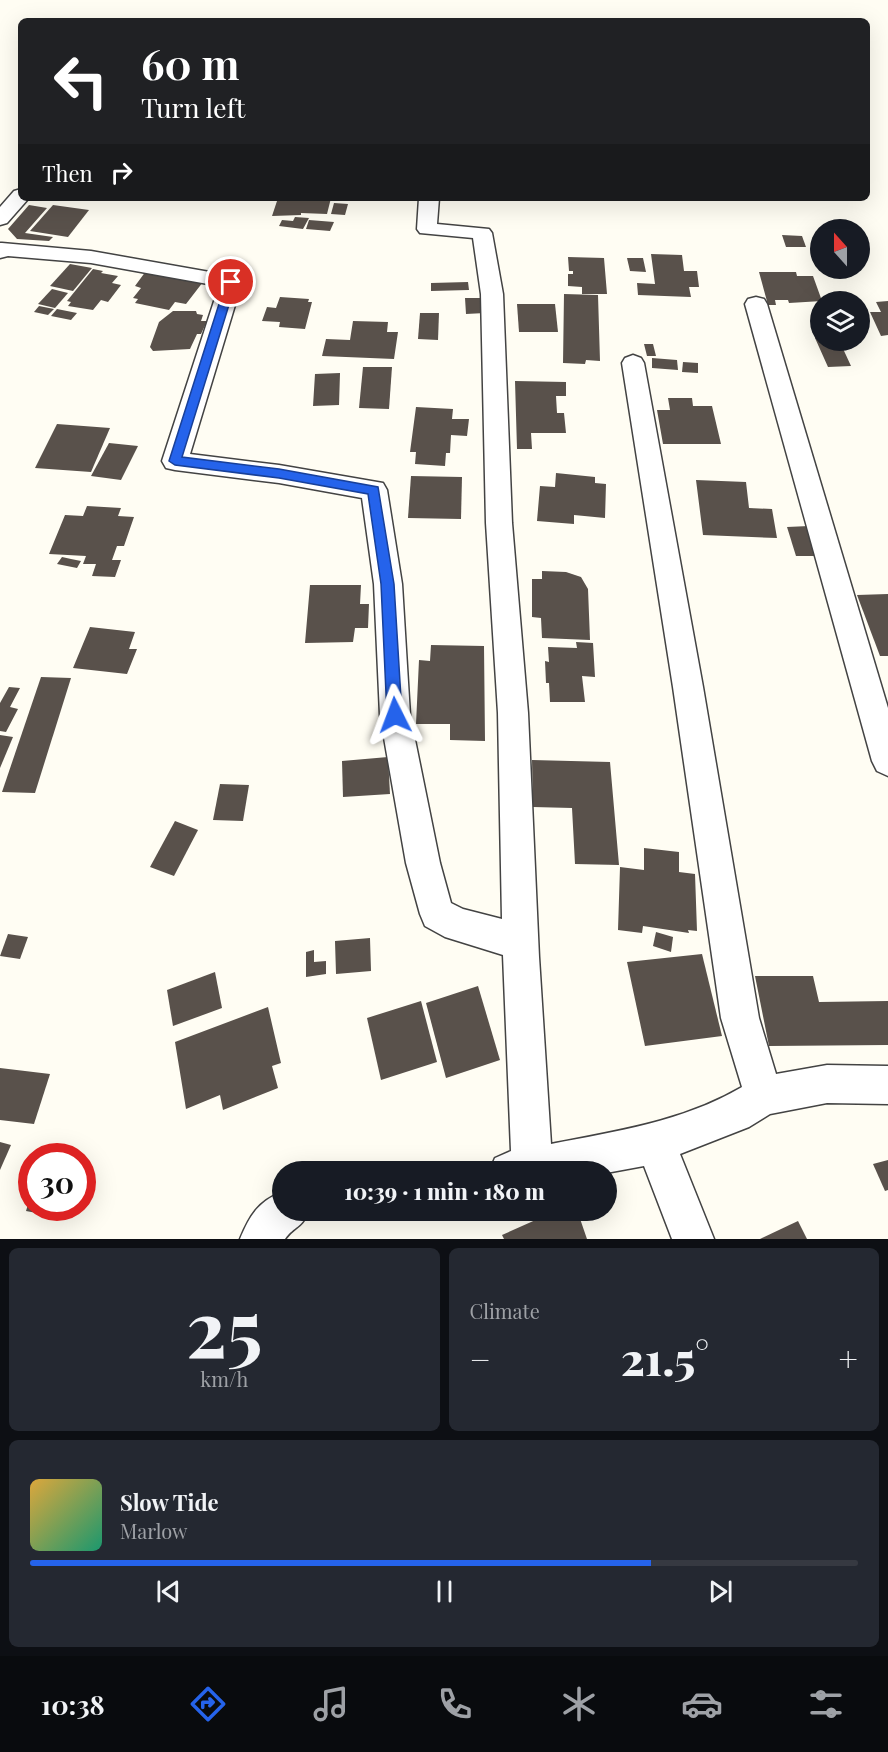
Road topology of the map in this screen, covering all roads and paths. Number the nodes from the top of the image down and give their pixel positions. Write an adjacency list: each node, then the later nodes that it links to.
1 (18, 198): 3 (street)
2 (429, 201): 8 (street)
3 (0, 219)
4 (1, 248): 8 (street)
5 (756, 304): 7 (street)
6 (633, 363): 10 (street)
7 (888, 761)
8 (521, 942): 12 (street)
9 (888, 1085): 10 (street)
10 (764, 1096): 11 (street)
11 (655, 1144): 13 (street); 16 (street)
12 (521, 1161)
13 (567, 1161)
14 (273, 1221): 15 (street)
15 (261, 1239)
16 (693, 1239)

